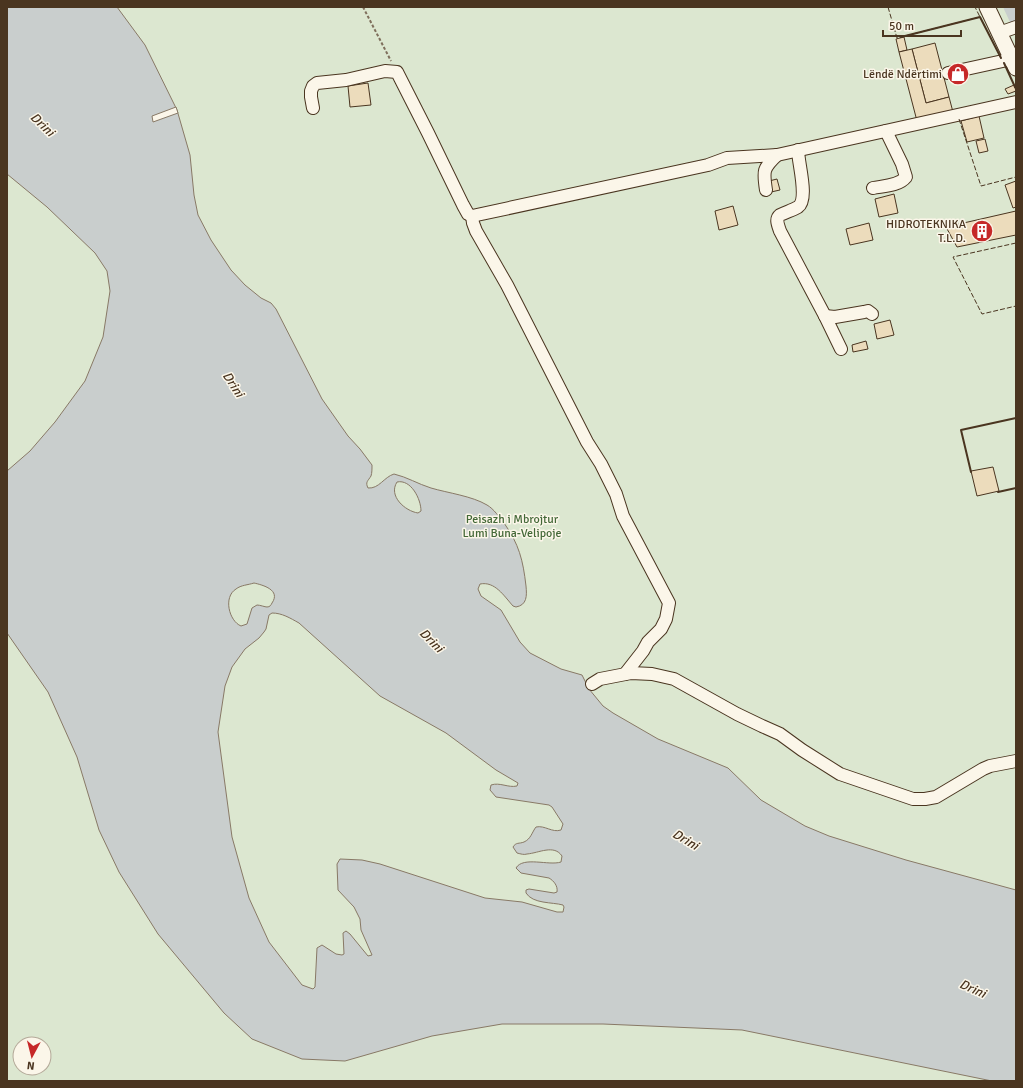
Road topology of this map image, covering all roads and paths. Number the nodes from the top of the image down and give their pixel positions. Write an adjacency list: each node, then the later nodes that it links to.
1 (363, 7): 6 (path)
2 (987, 7): 4 (main road)
3 (1015, 27): 4 (lane)
4 (999, 33): 5 (main road)
5 (1014, 63): 7 (lane)
6 (397, 72): 9 (lane); 15 (lane)
7 (948, 73)
8 (1016, 102): 10 (lane)
9 (313, 108)
10 (886, 131): 11 (lane); 13 (lane)
11 (798, 150): 12 (lane); 17 (lane)
12 (777, 155): 14 (lane); 15 (lane)
13 (872, 188)
14 (766, 190)
15 (472, 216): 19 (lane)
16 (872, 314): 17 (lane)
17 (825, 316): 18 (lane)
18 (841, 349)
19 (625, 674): 20 (lane); 21 (lane)
20 (592, 684)
21 (1016, 761)

